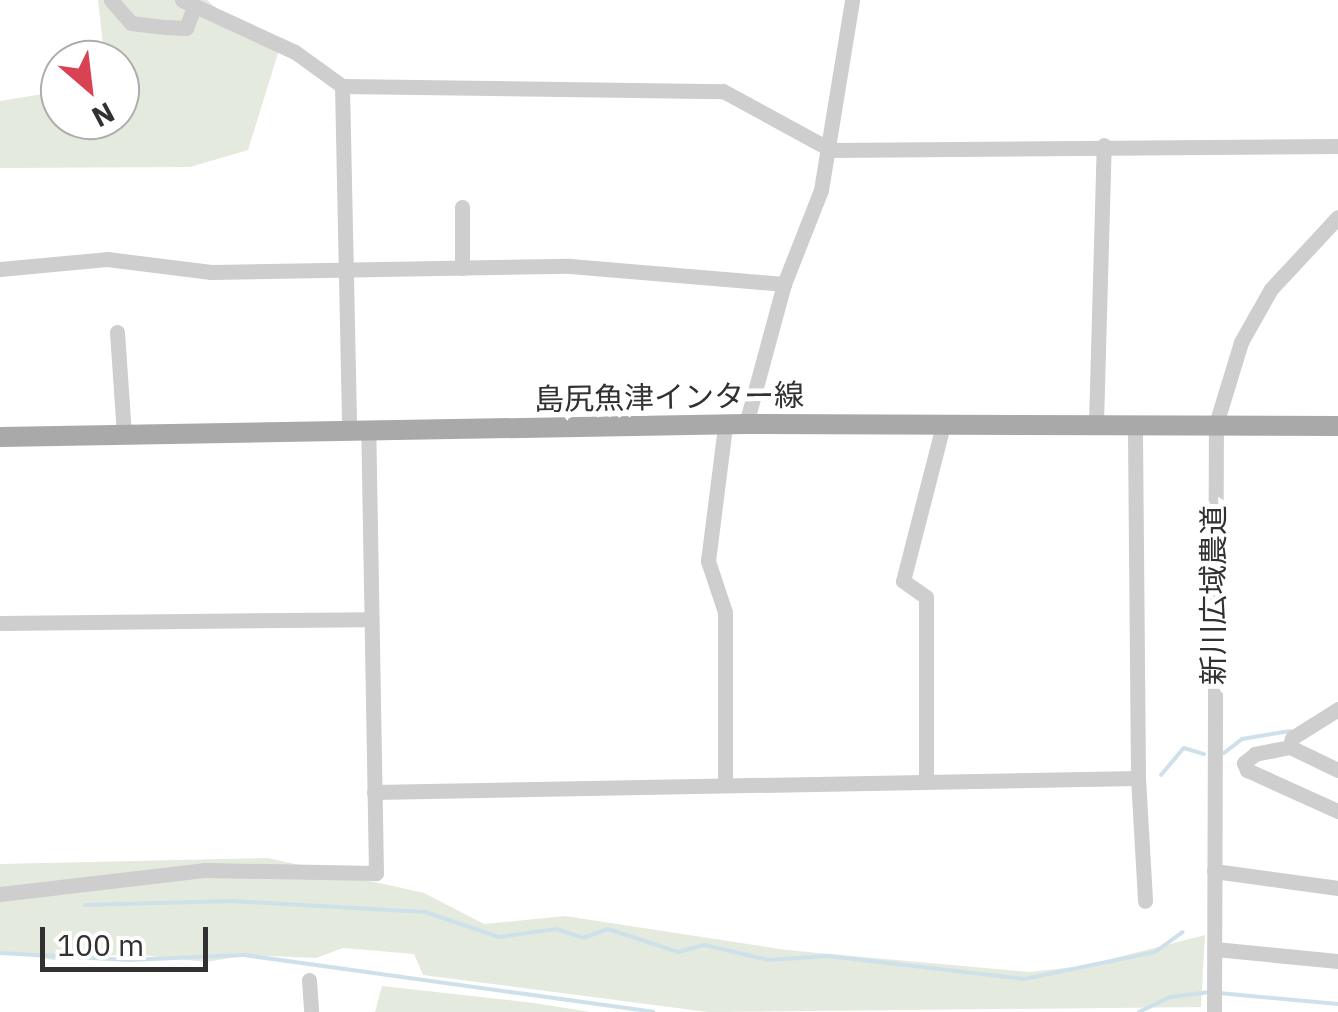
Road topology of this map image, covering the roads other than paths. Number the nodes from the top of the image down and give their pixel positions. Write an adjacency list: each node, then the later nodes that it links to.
1 (112, 0): 3 (street)
2 (852, 0): 7 (street)
3 (187, 5): 4 (street)
4 (342, 86): 7 (street); 12 (street)
5 (1104, 145): 6 (street); 7 (street); 15 (street)
6 (1338, 146)
7 (831, 150): 13 (street)
8 (462, 207): 10 (street)
9 (1337, 221): 17 (street, 新川広域農道)
10 (462, 268): 12 (street); 13 (street)
11 (0, 270): 12 (street)
12 (345, 270): 21 (street)
13 (784, 284): 18 (street)
14 (117, 332): 22 (street)
15 (1096, 423): 16 (main road, 島尻魚津インター線); 19 (main road, 島尻魚津インター線)
16 (1134, 424): 17 (main road, 島尻魚津インター線); 29 (street)
17 (1216, 424): 20 (main road, 島尻魚津インター線); 34 (street, 新川広域農道)
18 (735, 425): 19 (main road, 島尻魚津インター線); 21 (main road, 島尻魚津インター線); 31 (street)
19 (943, 425): 30 (street)
20 (1338, 426)
21 (358, 432): 22 (main road, 島尻魚津インター線); 24 (street)
22 (124, 435): 23 (main road, 島尻魚津インター線)
23 (0, 437)
24 (370, 619): 25 (street); 32 (street)
25 (0, 623)
26 (1338, 709): 27 (street)
27 (1290, 747): 28 (street); 33 (street)
28 (1338, 770)
29 (1138, 778): 30 (street); 37 (street)
30 (926, 782): 31 (street)
31 (725, 786): 32 (street)
32 (374, 792): 36 (street)
33 (1338, 811)
34 (1214, 871): 35 (street); 38 (street, 新川広域農道)
35 (1338, 888)
36 (0, 894)
37 (1145, 901)
38 (1215, 948): 39 (street); 41 (street, 新川広域農道)
39 (1338, 961)
40 (309, 980): 42 (street)
41 (1214, 999)
42 (310, 1012)

